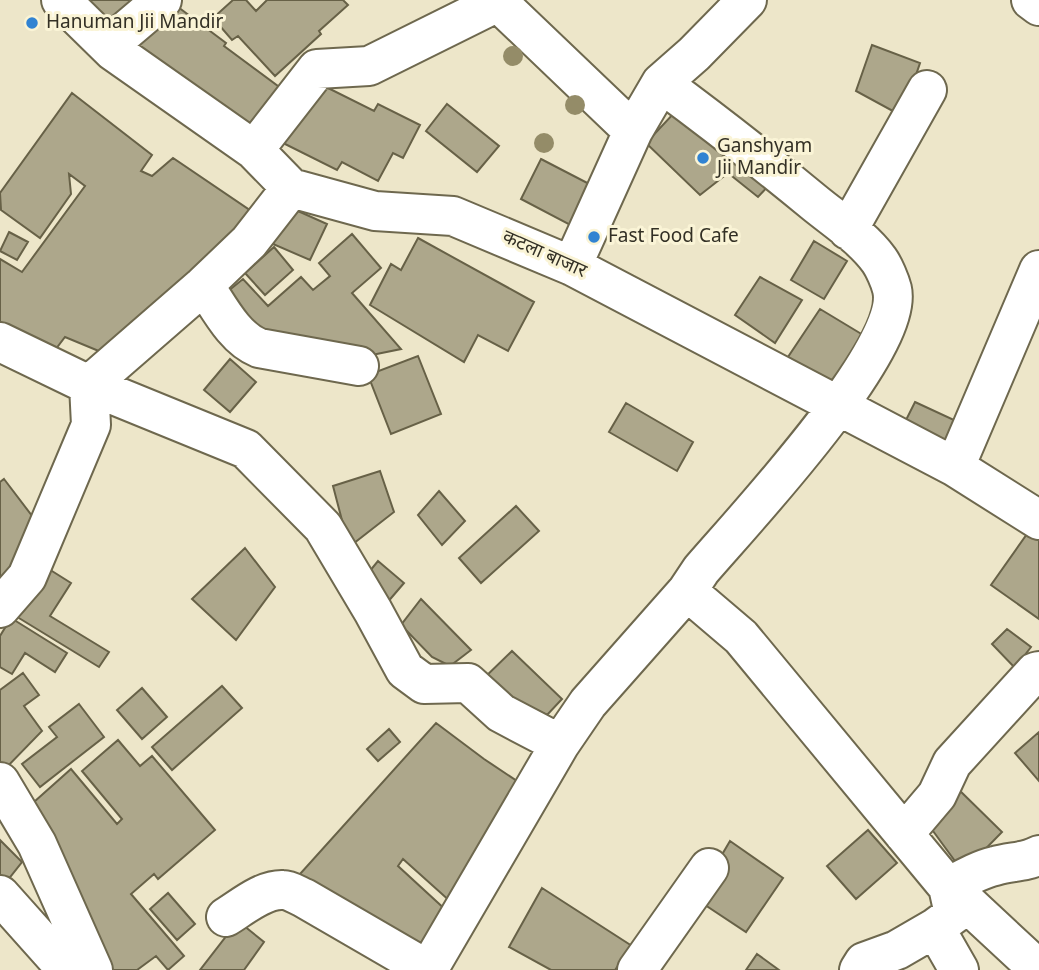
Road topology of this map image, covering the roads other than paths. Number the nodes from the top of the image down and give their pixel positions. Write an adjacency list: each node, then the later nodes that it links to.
1 (61, 0): 7 (street)
2 (162, 0): 7 (street)
3 (747, 0): 8 (street)
4 (1031, 0): 6 (street)
5 (498, 1): 10 (street); 11 (street)
6 (1039, 6)
7 (113, 51): 11 (street)
8 (661, 83): 10 (street); 13 (street)
9 (927, 90): 13 (street)
10 (633, 131): 14 (street)
11 (254, 150): 12 (street)
12 (291, 188): 14 (street, कटला बाजार); 16 (street)
13 (848, 230): 20 (street)
14 (572, 266): 20 (street, कटला बाजार)
15 (1039, 271): 21 (street)
16 (204, 285): 18 (street); 19 (street)
17 (0, 342): 19 (street)
18 (359, 366)
19 (89, 385): 24 (street); 26 (street)
20 (839, 407): 21 (street, कटला बाजार); 23 (street)
21 (955, 467): 22 (street, कटला बाजार)
22 (1039, 520)
23 (687, 591): 26 (street); 28 (street)
24 (0, 608)
25 (1039, 671): 28 (street)
26 (560, 744): 36 (street)
27 (0, 782): 35 (street)
28 (904, 834): 32 (street)
29 (1039, 855): 32 (street)
30 (709, 868): 37 (street)
31 (0, 895): 34 (street)
32 (946, 910): 38 (street); 39 (street); 40 (street)
33 (226, 917): 36 (street)
34 (67, 970)
35 (93, 970)
36 (428, 970)
37 (637, 970)
38 (859, 970)
39 (959, 970)
40 (1039, 970)

